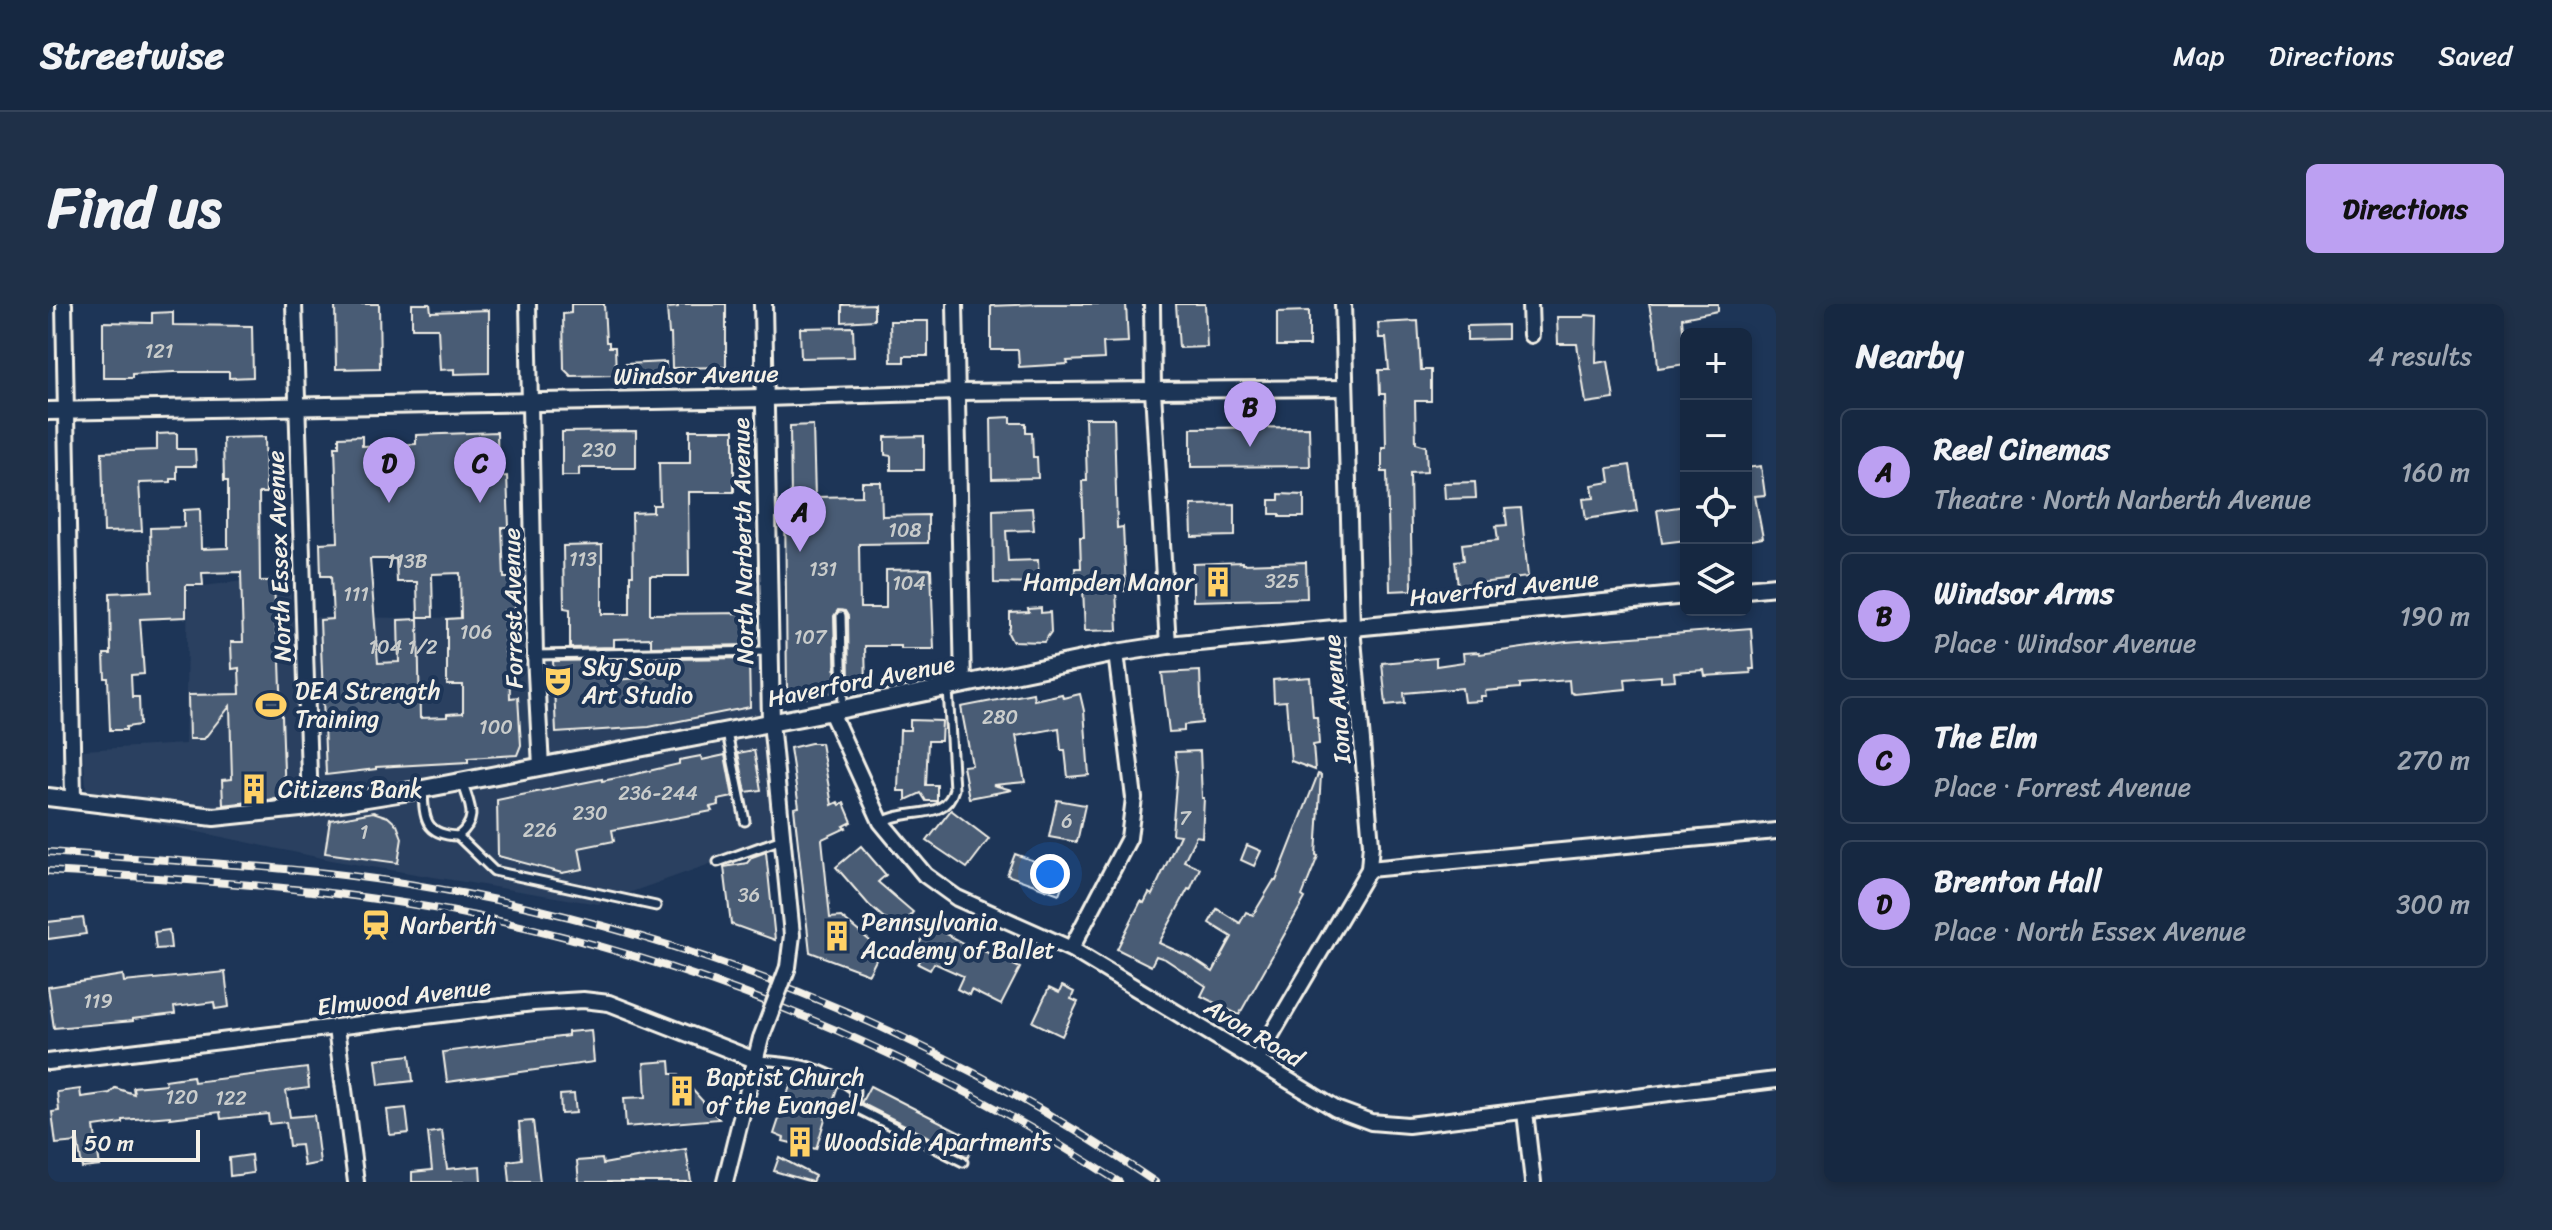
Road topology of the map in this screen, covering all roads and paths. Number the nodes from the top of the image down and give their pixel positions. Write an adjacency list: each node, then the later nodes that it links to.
1 (64, 304): 16 (street)
2 (294, 304): 15 (street, North Essex Avenue)
3 (528, 304): 14 (street, Forrest Avenue)
4 (763, 304): 13 (street, North Narberth Avenue)
5 (955, 304): 12 (street)
6 (1152, 304): 11 (street)
7 (1343, 304): 10 (street, Iona Avenue)
8 (1530, 304): 9 (street)
9 (1531, 335)
10 (1345, 388): 11 (street, Windsor Avenue); 22 (street, Iona Avenue)
11 (1153, 391): 12 (street, Windsor Avenue); 23 (street)
12 (957, 392): 13 (street, Windsor Avenue); 27 (street)
13 (765, 398): 14 (street, Windsor Avenue); 24 (street, North Narberth Avenue)
14 (531, 402): 15 (street, Windsor Avenue); 26 (street, Forrest Avenue)
15 (296, 406): 16 (street, Windsor Avenue); 36 (street, North Essex Avenue)
16 (66, 410): 17 (street, Windsor Avenue); 35 (street)
17 (48, 411)
18 (1776, 586): 19 (street)
19 (1752, 588)
20 (1680, 596): 22 (street, Haverford Avenue)
21 (841, 616): 28 (lane)
22 (1352, 627): 23 (street, Haverford Avenue); 43 (street, Iona Avenue)
23 (1168, 645): 25 (street, Haverford Avenue)
24 (770, 651): 26 (lane); 29 (street, North Narberth Avenue)
25 (1116, 653): 27 (street, Haverford Avenue); 45 (street)
26 (535, 655): 31 (street, Forrest Avenue)
27 (955, 687): 28 (street, Haverford Avenue); 38 (lane)
28 (837, 710): 29 (street, Haverford Avenue); 38 (street, Avon Road)
29 (771, 722): 30 (street, Haverford Avenue); 41 (street, North Narberth Avenue)
30 (726, 731): 31 (street, Haverford Avenue); 37 (lane)
31 (541, 767): 32 (street, Haverford Avenue)
32 (462, 781): 33 (street, Haverford Avenue); 40 (lane)
33 (423, 789): 36 (street, Haverford Avenue); 40 (lane)
34 (48, 797): 35 (street, Haverford Avenue)
35 (73, 799): 36 (street, Haverford Avenue)
36 (310, 807)
37 (745, 821)
38 (881, 822): 45 (street, Avon Road)
39 (1776, 831): 43 (street)
40 (458, 836): 44 (lane)
41 (782, 839): 42 (lane); 48 (street, North Narberth Avenue, bridge)
42 (718, 862)
43 (1369, 869): 47 (street, Iona Avenue)
44 (656, 906)
45 (1071, 949): 47 (street, Avon Road)
46 (336, 1028): 48 (street, Elmwood Avenue); 49 (street, Elmwood Avenue); 53 (street)
47 (1257, 1059): 51 (street, Avon Road)
48 (755, 1060): 52 (lane); 54 (street, North Narberth Avenue)
49 (48, 1062)
50 (1776, 1080): 51 (street, Avon Road)
51 (1525, 1112): 55 (street)
52 (963, 1162)
53 (356, 1182)
54 (725, 1182)
55 (1533, 1182)

